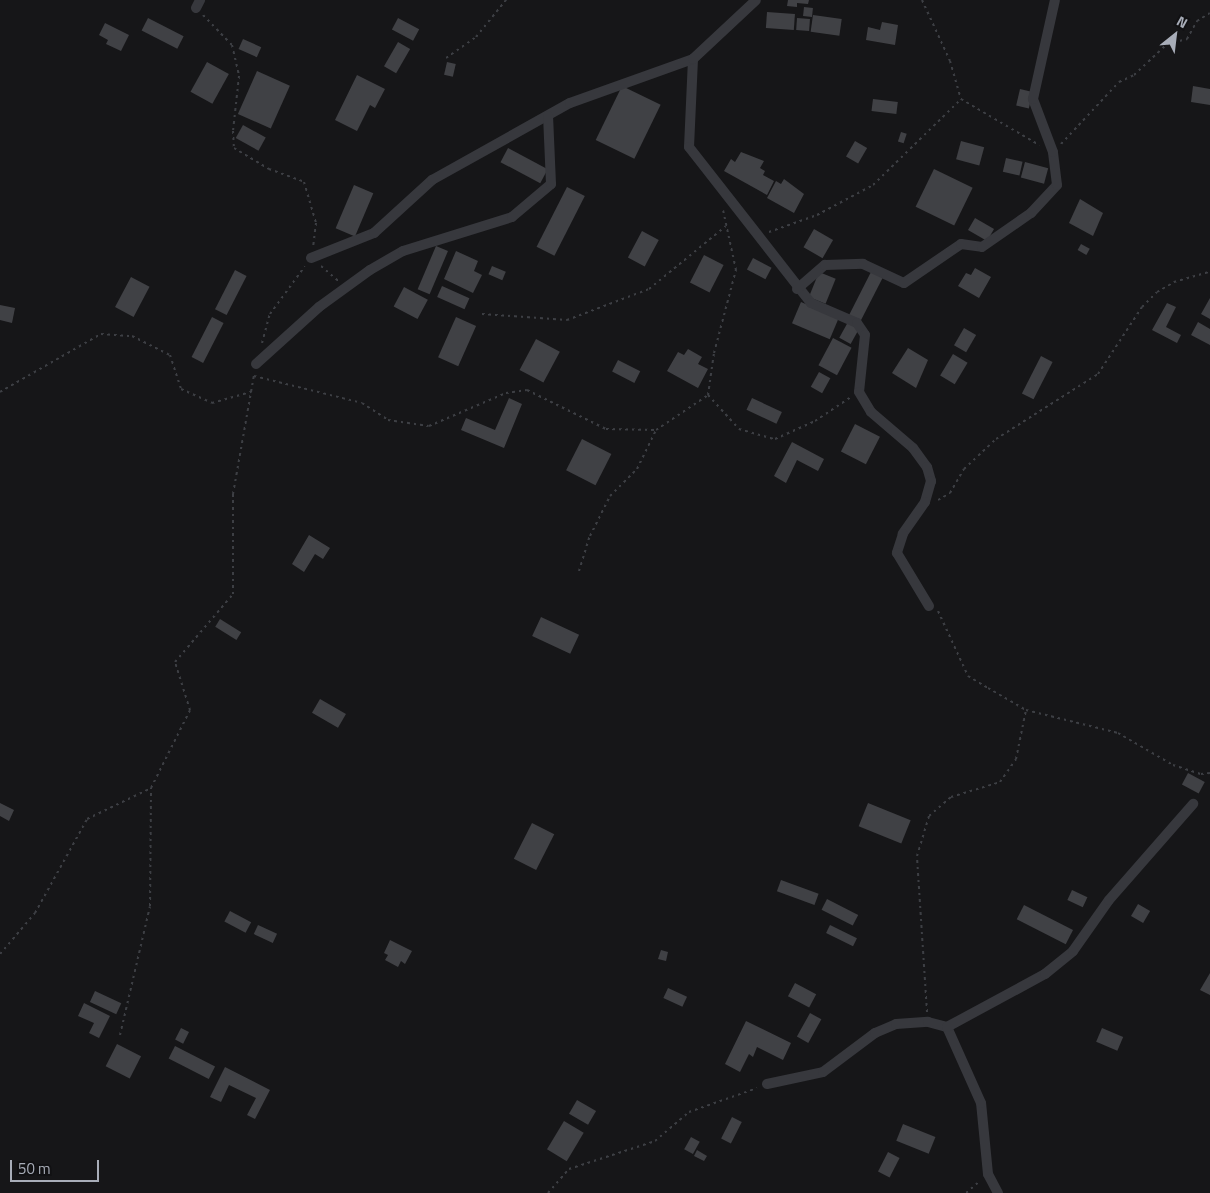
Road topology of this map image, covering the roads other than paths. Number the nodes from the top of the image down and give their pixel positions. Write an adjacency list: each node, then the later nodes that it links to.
1 (756, 0): 3 (street)
2 (1055, 0): 6 (street)
3 (693, 58): 4 (street); 6 (street)
4 (548, 116): 5 (street); 7 (street)
5 (311, 258)
6 (797, 289): 8 (street)
7 (256, 364)
8 (929, 606)
9 (1193, 804): 10 (street)
10 (947, 1027): 11 (street); 12 (street)
11 (768, 1084)
12 (998, 1193)

